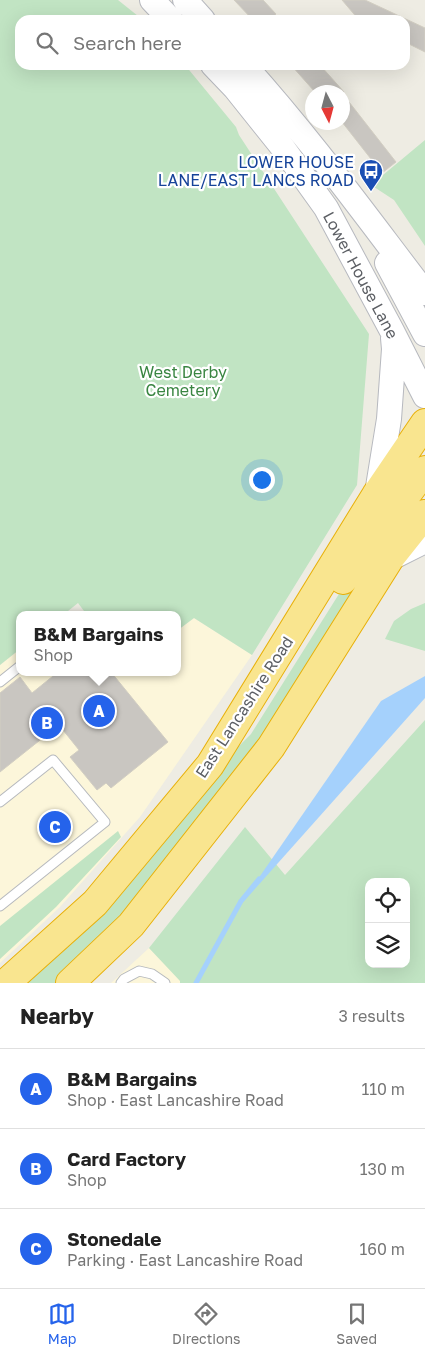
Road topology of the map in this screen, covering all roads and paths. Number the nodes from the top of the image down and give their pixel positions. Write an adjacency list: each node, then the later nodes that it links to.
1 (152, 0): 3 (street)
2 (185, 0): 4 (street)
3 (166, 15)
4 (198, 15)
5 (218, 70): 9 (street, Lower House Lane)
6 (248, 70): 7 (street, Lower House Lane)
7 (352, 197): 8 (street, Lower House Lane); 10 (street)
8 (425, 293)
9 (392, 331): 11 (street, Lower House Lane); 14 (street)
10 (425, 334)
11 (425, 396)
12 (425, 423): 14 (highway, East Lancashire Road)
13 (425, 470): 20 (highway)
14 (376, 495): 20 (highway, East Lancashire Road)
15 (425, 514): 17 (highway)
16 (425, 541): 17 (street)
17 (390, 558): 23 (highway)
18 (16, 669): 19 (lane)
19 (0, 682)
20 (210, 765): 24 (highway, East Lancashire Road)
21 (0, 802): 22 (lane)
22 (0, 906)
23 (78, 979)
24 (6, 983)
25 (121, 983): 26 (lane)
26 (165, 983)

